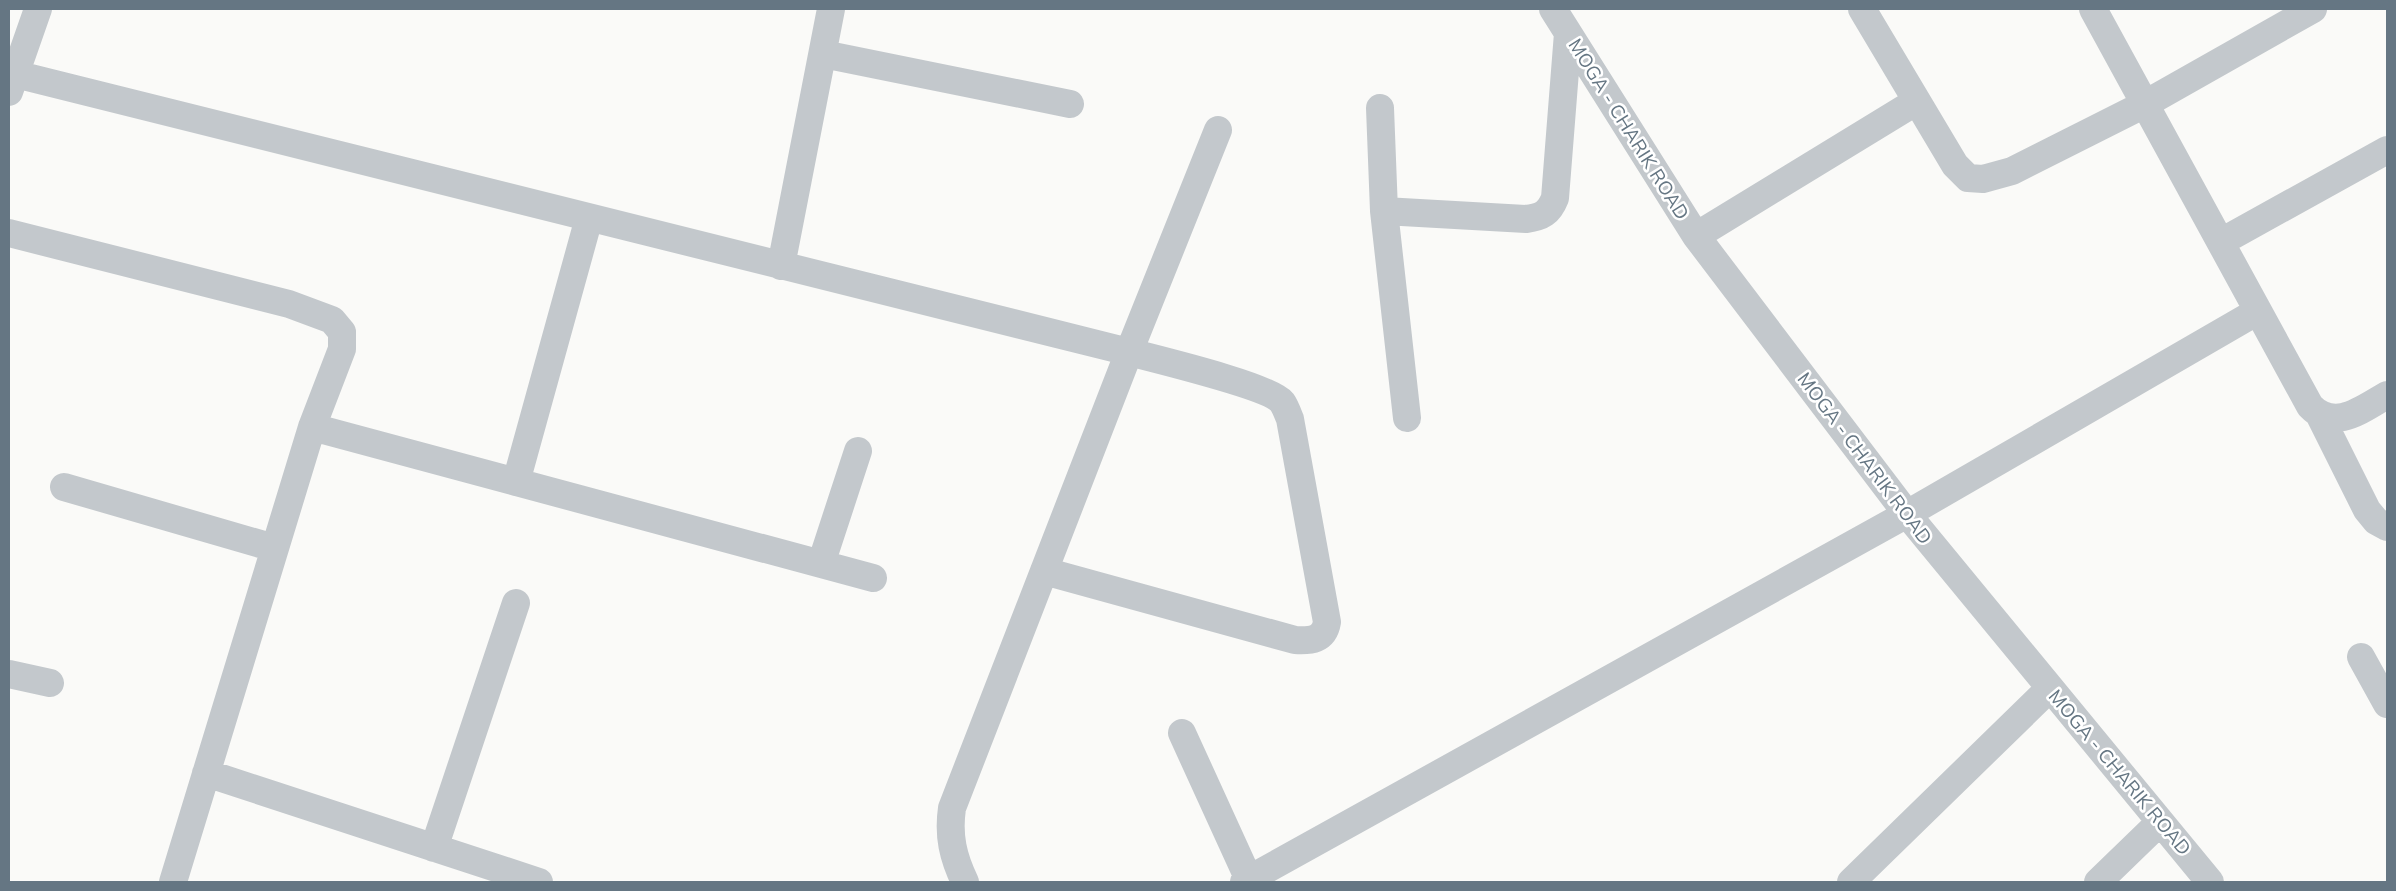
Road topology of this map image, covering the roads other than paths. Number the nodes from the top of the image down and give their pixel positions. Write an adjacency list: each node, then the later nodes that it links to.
1 (38, 9): 9 (street)
2 (831, 9): 8 (street)
3 (1553, 9): 7 (street, MOGA - CHARIK ROAD)
4 (1862, 9): 10 (street)
5 (2093, 9): 12 (street)
6 (2313, 9): 12 (street)
7 (1568, 33): 16 (street); 19 (street, MOGA - CHARIK ROAD)
8 (822, 54): 11 (street); 21 (street)
9 (12, 84): 17 (street)
10 (1917, 101): 12 (street); 19 (street)
11 (1070, 104)
12 (2145, 104): 20 (street)
13 (1380, 108): 16 (street)
14 (1218, 130): 23 (street)
15 (2387, 150): 20 (street)
16 (1384, 211): 26 (street)
17 (589, 218): 21 (street); 29 (street)
18 (9, 233): 27 (street)
19 (1696, 236): 31 (street, MOGA - CHARIK ROAD)
20 (2221, 242): 22 (street)
21 (781, 266): 23 (street)
22 (2258, 311): 25 (street); 31 (street)
23 (1129, 352): 35 (street); 35 (street)
24 (2387, 394): 25 (street)
25 (2320, 416): 32 (street)
26 (1407, 418)
27 (312, 427): 29 (street); 33 (street)
28 (858, 451): 34 (street)
29 (516, 482): 34 (street)
30 (64, 487): 33 (street)
31 (1907, 514): 41 (street, MOGA - CHARIK ROAD); 47 (street)
32 (2387, 528)
33 (274, 548): 44 (street)
34 (821, 564): 36 (street)
35 (1044, 571): 50 (street)
36 (873, 578)
37 (516, 603): 46 (street)
38 (2361, 658): 42 (street)
39 (9, 674): 40 (street)
40 (50, 683)
41 (2050, 688): 45 (street, MOGA - CHARIK ROAD); 51 (street)
42 (2387, 704)
43 (1182, 733): 47 (street)
44 (206, 773): 46 (street); 48 (street)
45 (2160, 822): 52 (street); 53 (street, MOGA - CHARIK ROAD)
46 (434, 848): 49 (street)
47 (1248, 881)
48 (173, 882)
49 (539, 882)
50 (965, 882)
51 (1851, 882)
52 (2098, 882)
53 (2210, 882)

